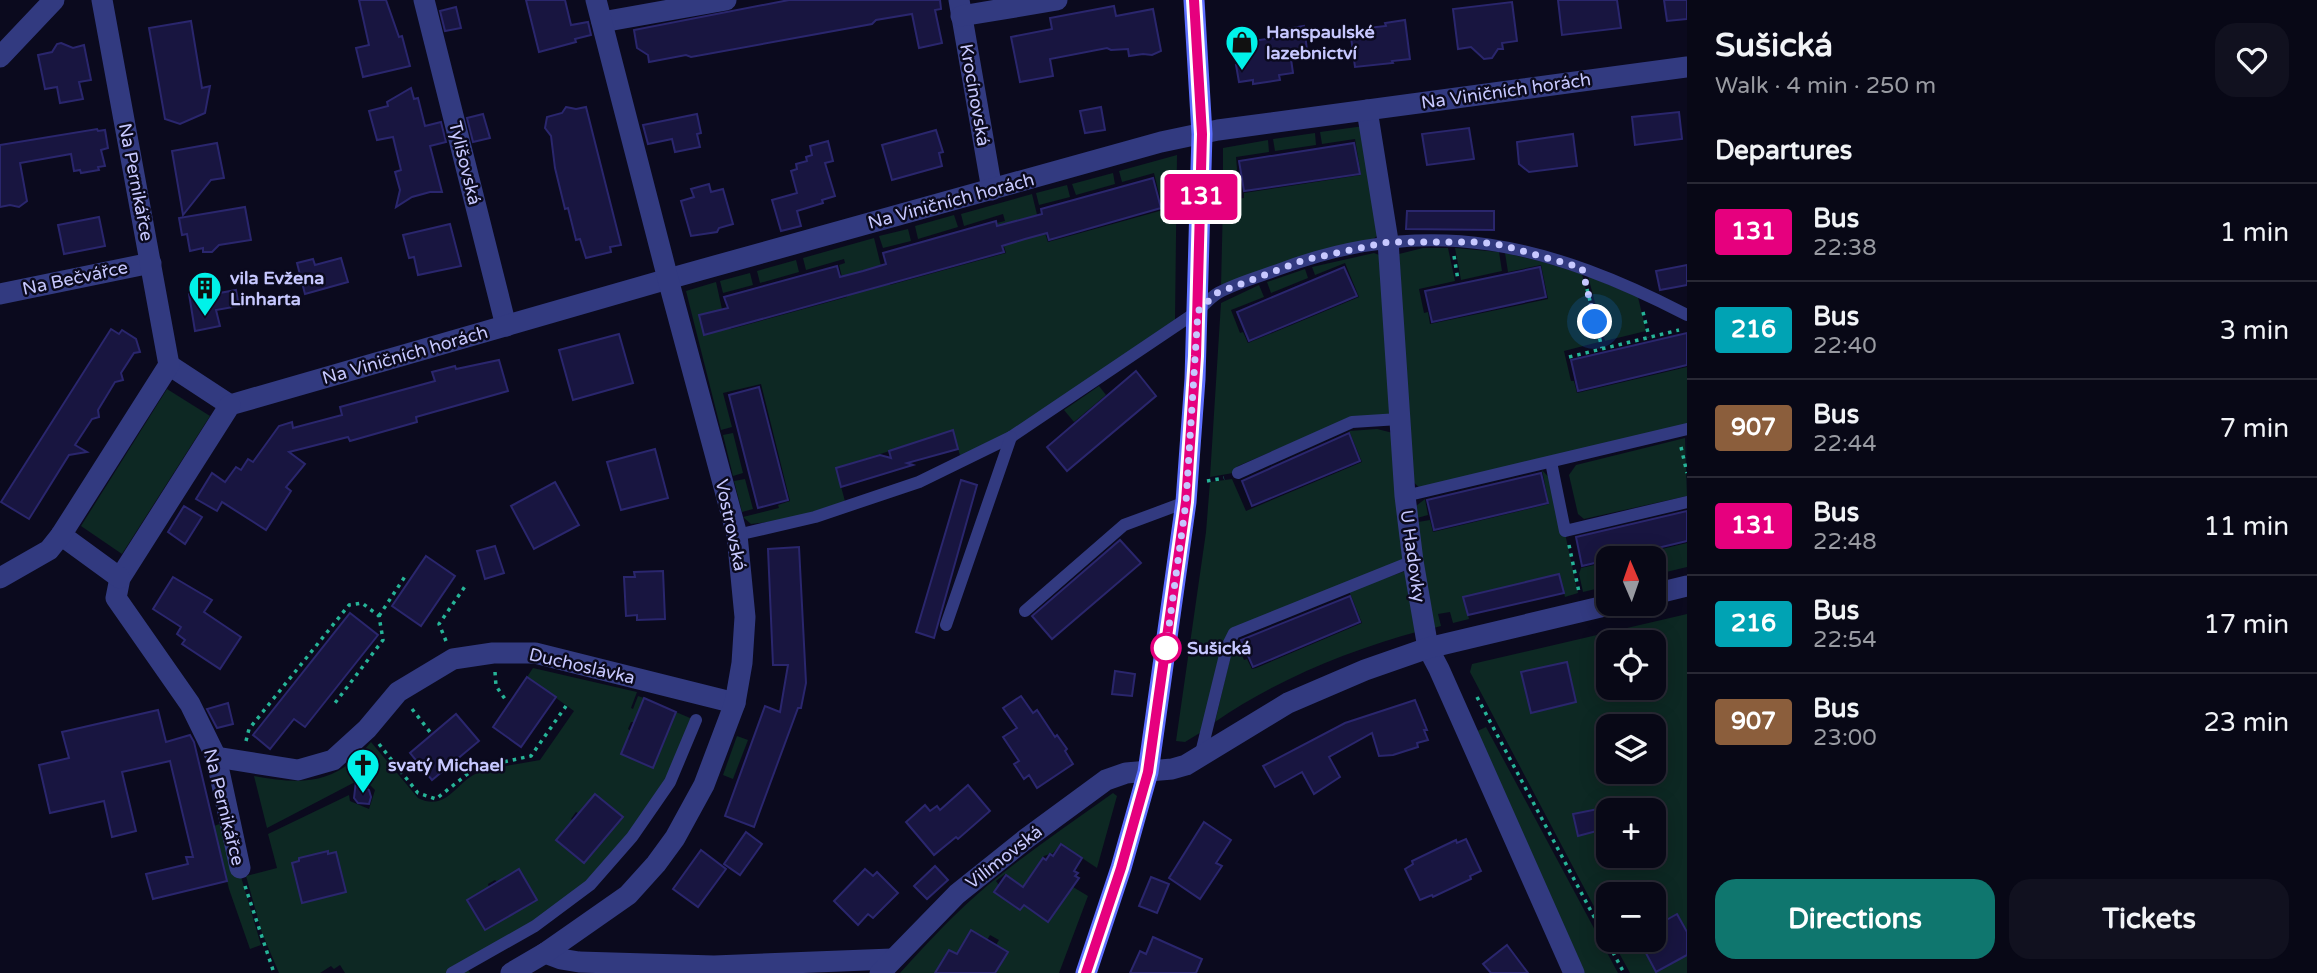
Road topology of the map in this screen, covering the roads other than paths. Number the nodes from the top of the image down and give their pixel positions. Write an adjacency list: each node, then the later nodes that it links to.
1 (54, 0): 10 (street)
2 (102, 0): 16 (street, Na Pernikářce)
3 (424, 0): 21 (street, Tylišovská)
4 (596, 0): 9 (street, Vostrovská)
5 (726, 0): 9 (street)
6 (1058, 0): 8 (street)
7 (1194, 0): 13 (street)
8 (960, 8): 14 (street, Krocínovská)
9 (602, 22): 17 (street, Vostrovská)
10 (0, 57)
11 (1687, 67): 12 (street, Na Viničních horách)
12 (1367, 110): 13 (street, Na Viničních horách); 15 (street, U Hadovky)
13 (1202, 134): 14 (street, Na Viničních horách); 19 (street)
14 (992, 190): 17 (street, Na Viničních horách)
15 (1388, 242): 19 (lane); 20 (lane); 24 (street, U Hadovky)
16 (151, 263): 18 (street, Na Bečvářce); 22 (street, Na Pernikářce)
17 (668, 279): 21 (street, Na Viničních horách); 33 (street, Vostrovská)
18 (0, 294)
19 (1198, 311): 26 (lane); 30 (street)
20 (1687, 315)
21 (506, 326): 23 (street, Na Viničních horách)
22 (169, 365): 23 (street); 32 (street)
23 (230, 405): 36 (street)
24 (1399, 419): 28 (lane); 29 (street, U Hadovky)
25 (1682, 430): 27 (lane)
26 (1011, 437): 33 (lane); 41 (lane)
27 (1550, 462): 29 (lane); 31 (lane)
28 (1235, 474)
29 (1405, 495): 34 (street, U Hadovky)
30 (1186, 502): 40 (lane); 47 (street)
31 (1687, 502)
32 (61, 535): 35 (street); 36 (street)
33 (737, 535): 43 (street, Vostrovská)
34 (1413, 561): 42 (street, U Hadovky); 46 (lane)
35 (0, 578)
36 (120, 578): 45 (street, Na Pernikářce)
37 (1687, 586): 38 (street)
38 (1666, 591)
39 (1596, 608): 42 (street)
40 (1025, 611)
41 (946, 625)
42 (1427, 648): 46 (street); 56 (street, U Hadovky)
43 (735, 704): 45 (street, Duchoslávka); 49 (street, Vostrovská)
44 (696, 720): 53 (lane)
45 (216, 757): 48 (street, Na Pernikářce)
46 (1200, 758): 47 (street)
47 (1148, 772): 50 (street, Vilímovská); 55 (street)
48 (240, 868)
49 (545, 953): 51 (street); 54 (street, Vostrovská)
50 (886, 966): 52 (street)
51 (654, 968): 52 (street)
52 (775, 968)
53 (452, 973)
54 (511, 973)
55 (1087, 973)
56 (1574, 973)

